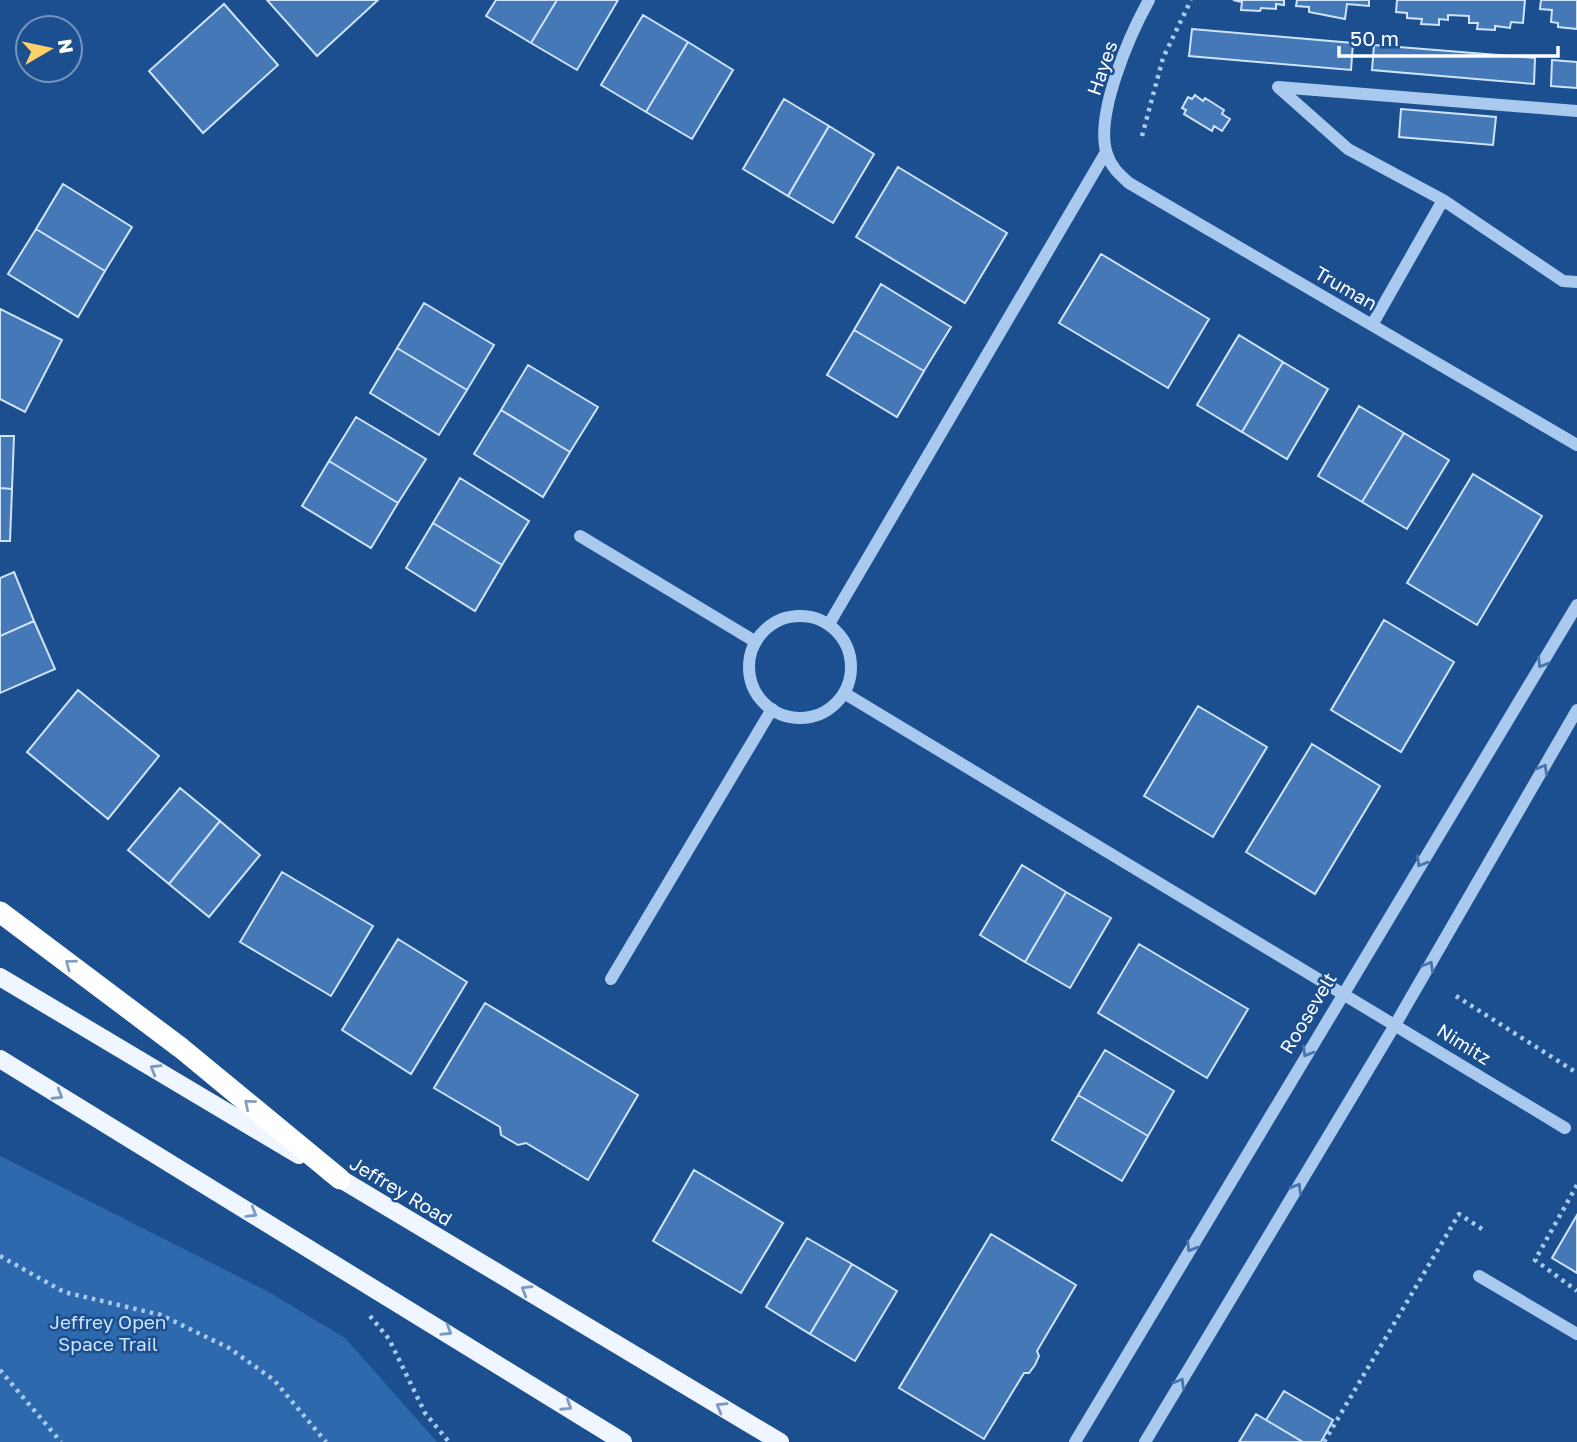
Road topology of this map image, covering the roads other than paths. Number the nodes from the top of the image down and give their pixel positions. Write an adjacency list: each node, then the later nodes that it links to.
1 (1149, 0): 3 (street, Hayes)
2 (1577, 111): 4 (street)
3 (1106, 152): 6 (street, Truman); 10 (street)
4 (1443, 200): 5 (street); 6 (street)
5 (1577, 282)
6 (1372, 325): 7 (street, Truman)
7 (1577, 445)
8 (580, 536): 11 (street)
9 (1577, 605): 18 (street, Roosevelt, one-way to 18)
10 (829, 624): 11 (street); 12 (street)
11 (756, 642): 13 (street)
12 (844, 693): 13 (street); 18 (street, Nimitz)
13 (772, 709): 17 (street)
14 (1577, 710): 19 (street, one-way to 14)
15 (0, 912): 22 (highway, one-way to 15)
16 (0, 977): 22 (main road, Jeffrey Road, one-way to 16)
17 (611, 979)
18 (1342, 993): 19 (street, Nimitz); 27 (street, Roosevelt, one-way to 27)
19 (1395, 1025): 21 (street, Nimitz); 28 (street, one-way to 19)
20 (0, 1059): 25 (main road, one-way to 25)
21 (1565, 1128)
22 (340, 1179): 26 (main road, Jeffrey Road, one-way to 22)
23 (1479, 1276): 24 (street)
24 (1577, 1334)
25 (623, 1442)
26 (780, 1442)
27 (1075, 1442)
28 (1145, 1442)

